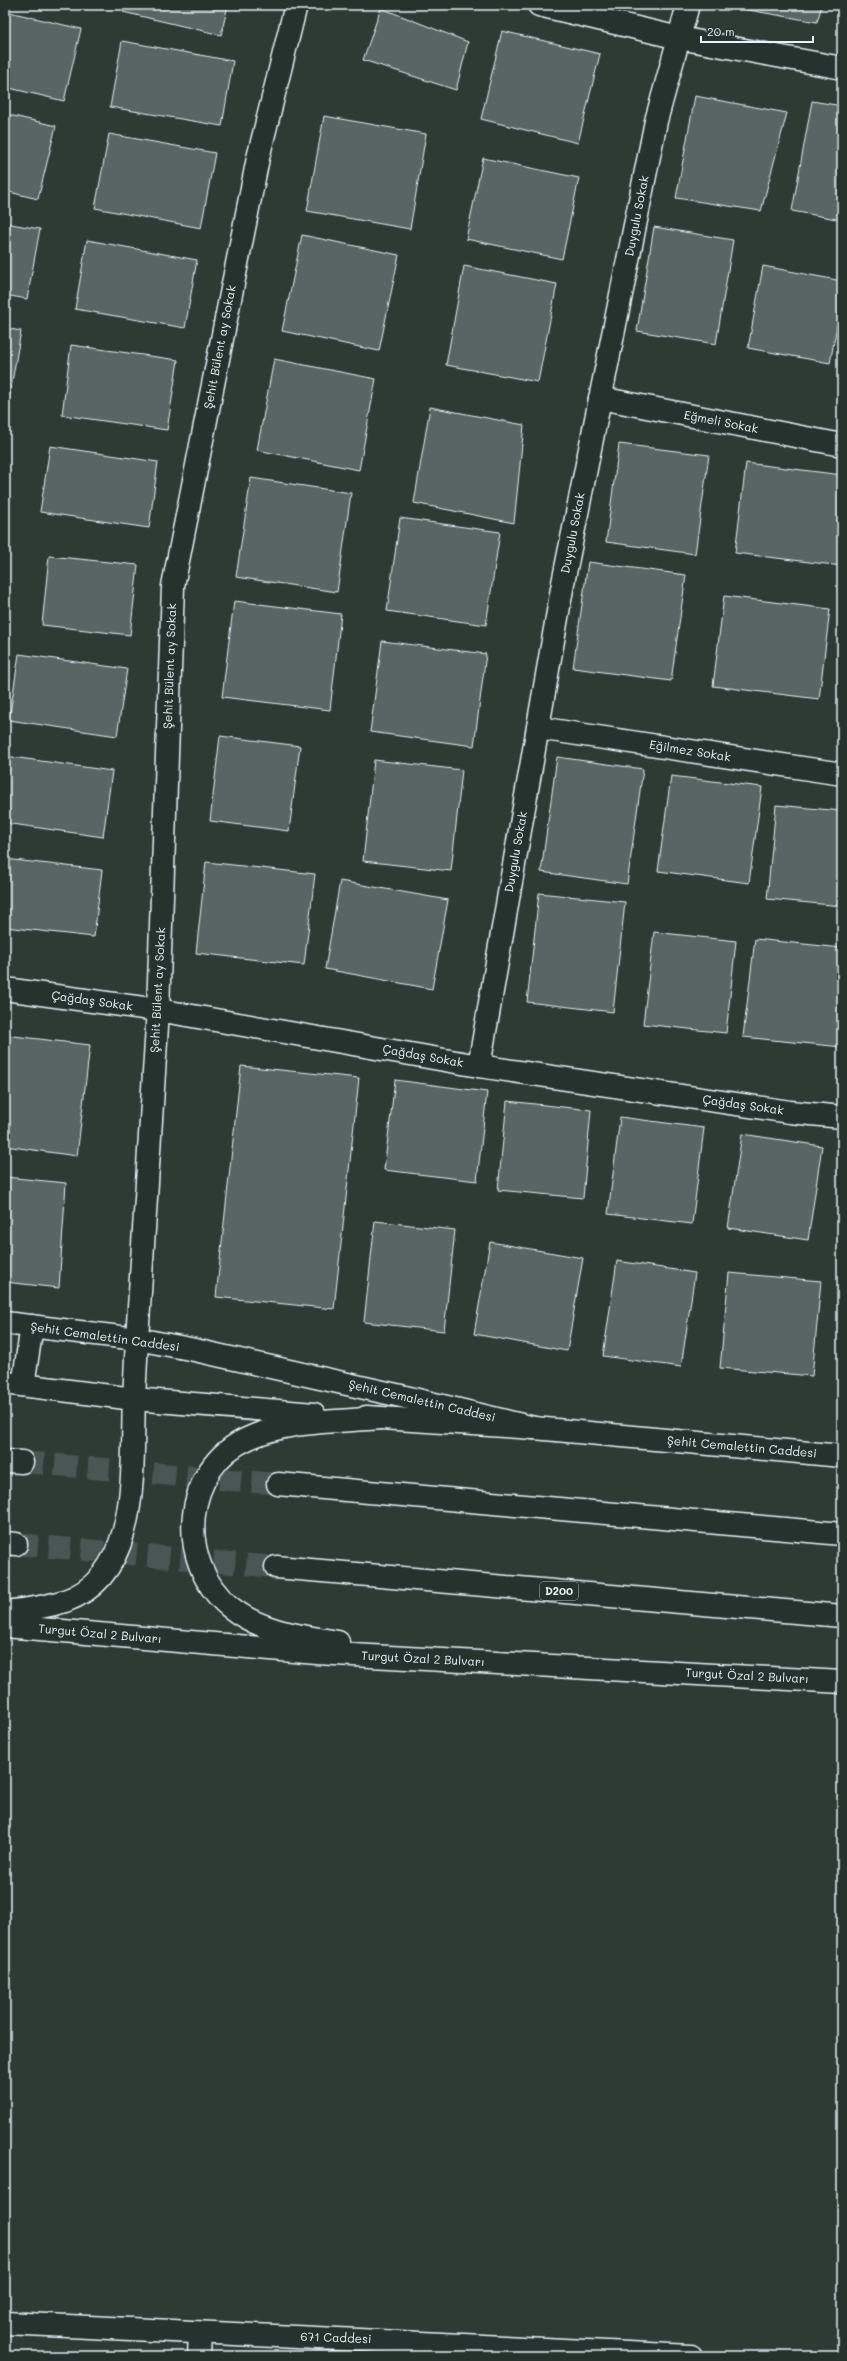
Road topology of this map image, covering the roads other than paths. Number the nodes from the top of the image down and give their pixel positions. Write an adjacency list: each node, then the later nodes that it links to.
1 (296, 5): 11 (main road, Şehit Bülent ay Sokak)
2 (540, 5): 4 (main road)
3 (688, 5): 4 (main road, Duygulu Sokak)
4 (679, 38): 5 (main road); 6 (main road, Duygulu Sokak)
5 (842, 68)
6 (600, 398): 7 (main road, Eğmeli Sokak); 8 (main road, Duygulu Sokak)
7 (842, 445)
8 (538, 728): 9 (main road, Eğilmez Sokak); 12 (main road, Duygulu Sokak)
9 (842, 774)
10 (5, 989): 11 (main road, Çağdaş Sokak)
11 (158, 1010): 12 (main road, Çağdaş Sokak); 16 (main road, Şehit Bülent ay Sokak)
12 (479, 1066): 13 (main road, Çağdaş Sokak)
13 (842, 1117)
14 (5, 1323): 15 (main road, Şehit Cemalettin Caddesi)
15 (32, 1326): 16 (main road, Şehit Cemalettin Caddesi); 17 (main road)
16 (137, 1339): 18 (main road, Şehit Bülent ay Sokak); 20 (main road, Şehit Cemalettin Caddesi)
17 (14, 1384): 18 (main road)
18 (134, 1399): 19 (main road); 25 (main road, Şehit Bülent ay Sokak)
19 (380, 1418): 20 (main road); 28 (main road)
20 (534, 1428): 21 (main road, Şehit Cemalettin Caddesi)
21 (842, 1456)
22 (278, 1484): 23 (main road)
23 (842, 1534)
24 (276, 1567): 26 (main road, D200)
25 (5, 1612)
26 (842, 1616)
27 (5, 1626): 28 (main road, Turgut Özal 2 Bulvarı)
28 (445, 1660): 29 (main road, Turgut Özal 2 Bulvarı)
29 (842, 1682)
30 (5, 2323): 31 (main road, 671 Caddesi)
31 (200, 2333): 32 (main road); 33 (main road, 671 Caddesi)
32 (199, 2356)
33 (691, 2356)

